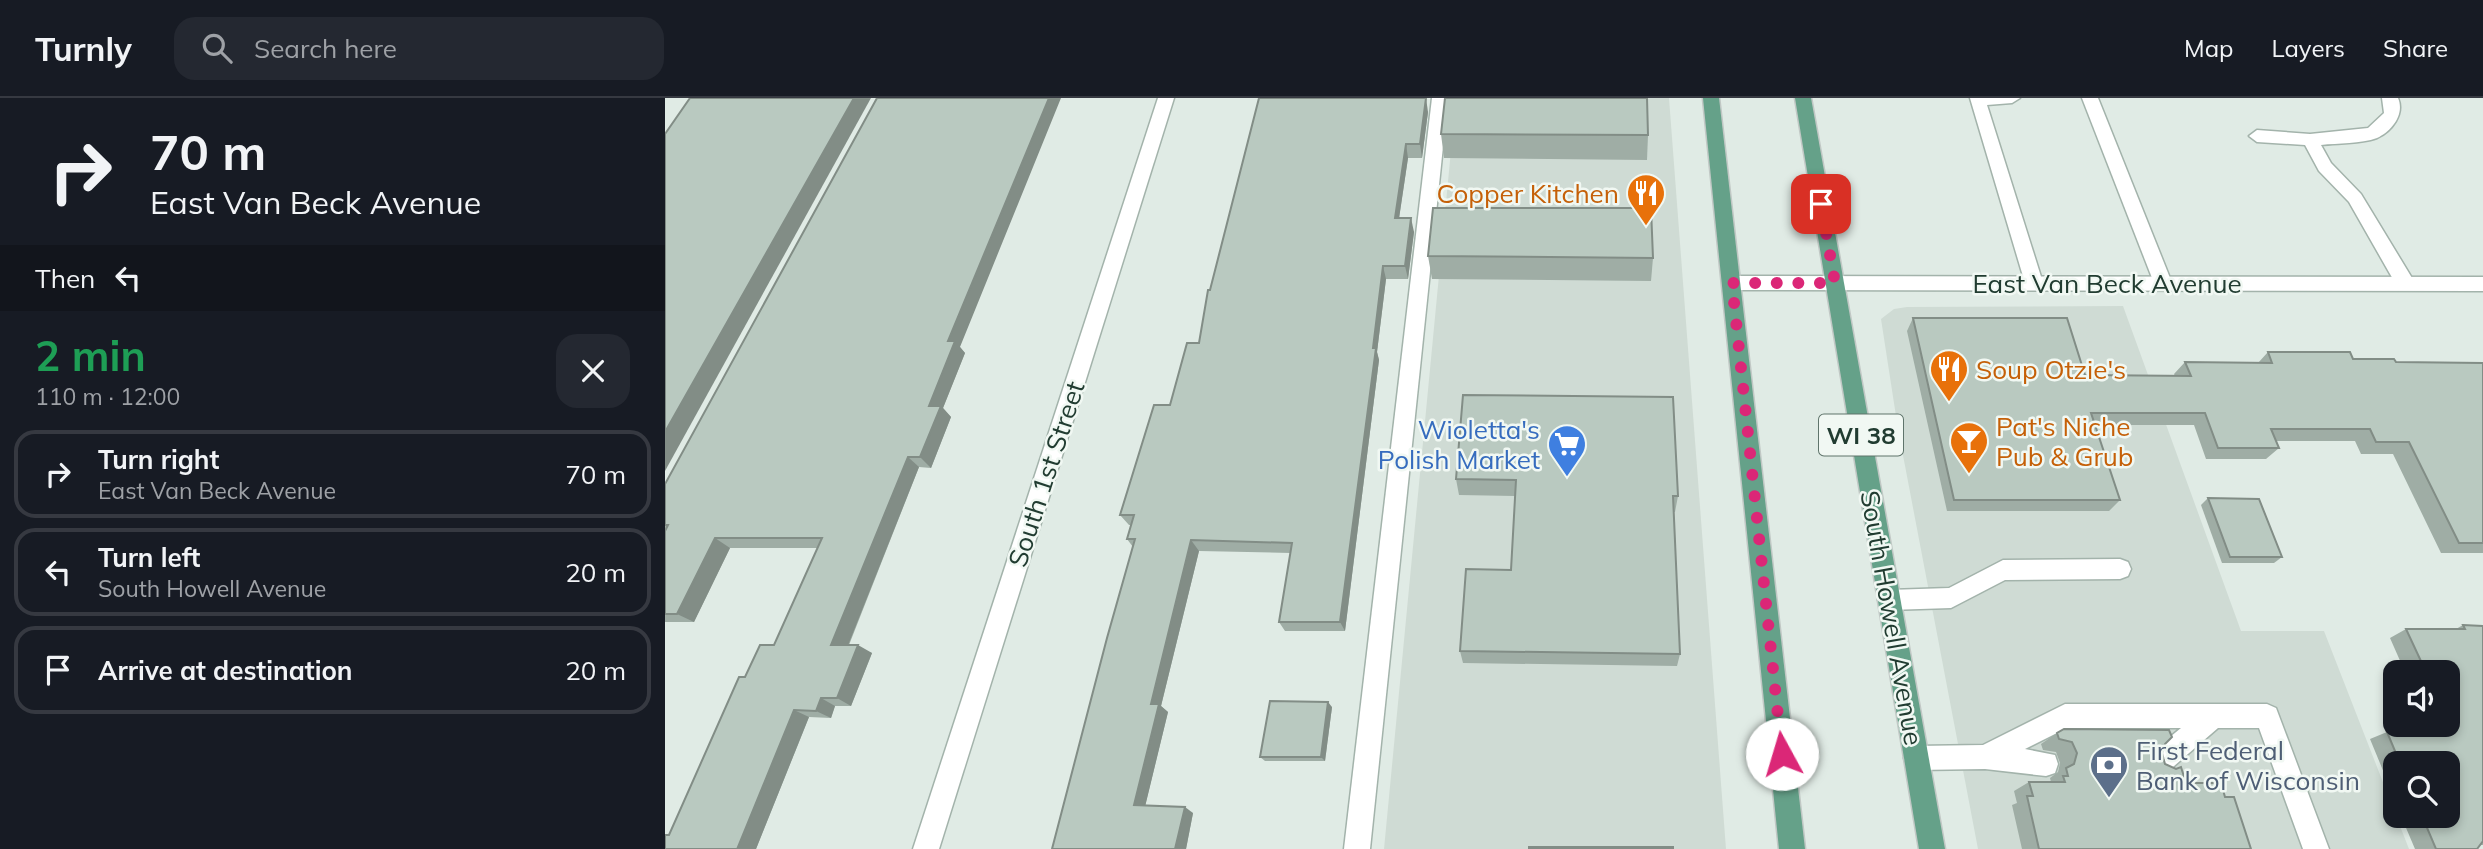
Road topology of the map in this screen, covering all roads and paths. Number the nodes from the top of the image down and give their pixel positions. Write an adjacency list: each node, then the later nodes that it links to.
1 (1165, 98): 23 (street, South 1st Street)
2 (1440, 98): 24 (street)
3 (1711, 98): 10 (main road)
4 (1803, 98): 11 (main road, South Howell Avenue / WI 38)
5 (2012, 98): 12 (street)
6 (2090, 98): 13 (street)
7 (2390, 98): 9 (street)
8 (2257, 136): 9 (street)
9 (2310, 140): 14 (street)
10 (1732, 283): 11 (street, East Van Beck Avenue); 25 (main road)
11 (1835, 283): 12 (street, East Van Beck Avenue); 17 (main road, South Howell Avenue / WI 38)
12 (2034, 283): 13 (street, East Van Beck Avenue)
13 (2163, 283): 14 (street, East Van Beck Avenue)
14 (2405, 283): 15 (street, East Van Beck Avenue)
15 (2483, 284)
16 (2120, 569): 17 (street)
17 (1889, 600): 20 (main road, South Howell Avenue / WI 38)
18 (2214, 716): 19 (street); 22 (street); 27 (street)
19 (1985, 757): 20 (street); 21 (street)
20 (1916, 758): 26 (main road, South Howell Avenue / WI 38)
21 (2046, 764)
22 (2157, 764)
23 (926, 849)
24 (1357, 849)
25 (1792, 849)
26 (1932, 849)
27 (2316, 849)

